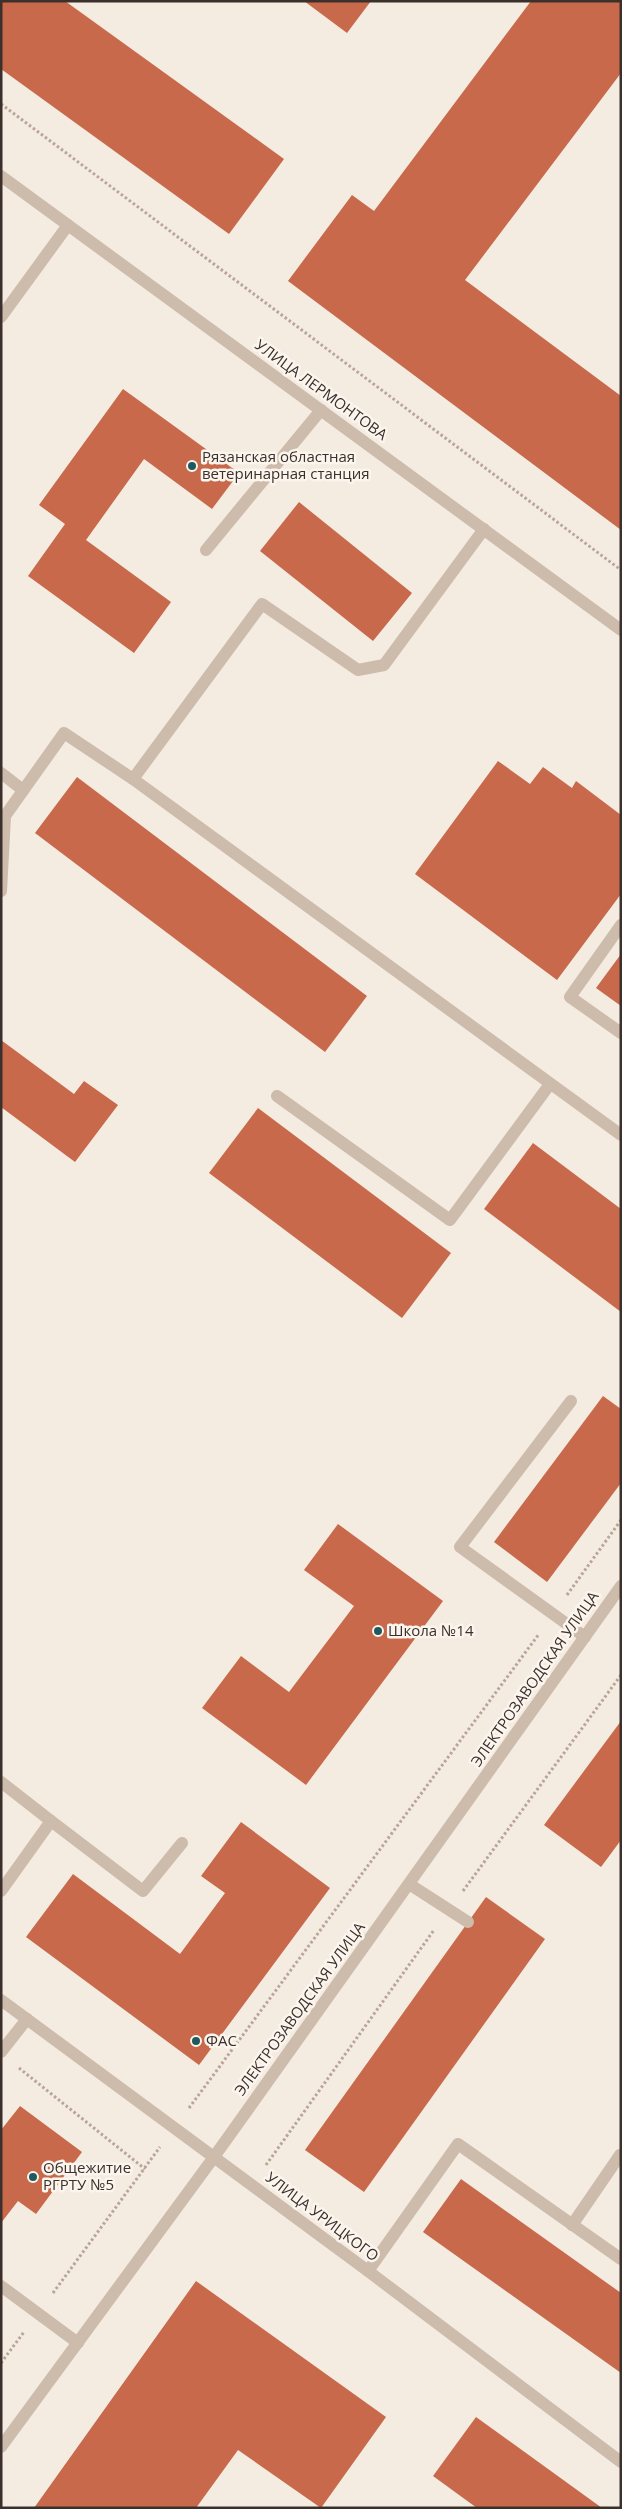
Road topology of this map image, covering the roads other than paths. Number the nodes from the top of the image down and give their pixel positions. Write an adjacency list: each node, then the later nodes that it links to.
1 (1, 176): 2 (street, УЛИЦА ЛЕРМОНТОВА)
2 (68, 225): 3 (street); 4 (street, УЛИЦА ЛЕРМОНТОВА)
3 (1, 317)
4 (321, 410): 5 (street, УЛИЦА ЛЕРМОНТОВА); 6 (street)
5 (484, 529): 7 (street, УЛИЦА ЛЕРМОНТОВА); 9 (street)
6 (206, 550)
7 (621, 630)
8 (1, 773): 10 (street)
9 (133, 779): 10 (street); 14 (street)
10 (23, 790): 11 (street)
11 (1, 891)
12 (621, 925): 13 (street)
13 (621, 1033)
14 (550, 1084): 15 (street); 16 (street)
15 (277, 1096)
16 (621, 1135)
17 (571, 1401): 19 (street)
18 (621, 1586): 19 (street, ЭЛЕКТРОЗАВОДСКАЯ УЛИЦА)
19 (585, 1637): 23 (street, ЭЛЕКТРОЗАВОДСКАЯ УЛИЦА)
20 (1, 1782): 21 (street)
21 (51, 1821): 22 (street); 24 (street)
22 (182, 1843)
23 (409, 1884): 25 (street); 30 (street, ЭЛЕКТРОЗАВОДСКАЯ УЛИЦА)
24 (1, 1891)
25 (468, 1922)
26 (1, 2000): 27 (street, УЛИЦА УРИЦКОГО)
27 (27, 2019): 28 (street); 30 (street, УЛИЦА УРИЦКОГО)
28 (1, 2052)
29 (620, 2154): 31 (street)
30 (214, 2157): 33 (street, УЛИЦА УРИЦКОГО); 35 (street, ЭЛЕКТРОЗАВОДСКАЯ УЛИЦА)
31 (572, 2224): 32 (street); 33 (street)
32 (621, 2259)
33 (368, 2271): 37 (street, УЛИЦА УРИЦКОГО)
34 (1, 2286): 35 (street)
35 (78, 2343): 36 (street, ЭЛЕКТРОЗАВОДСКАЯ УЛИЦА)
36 (1, 2446)
37 (621, 2462)

